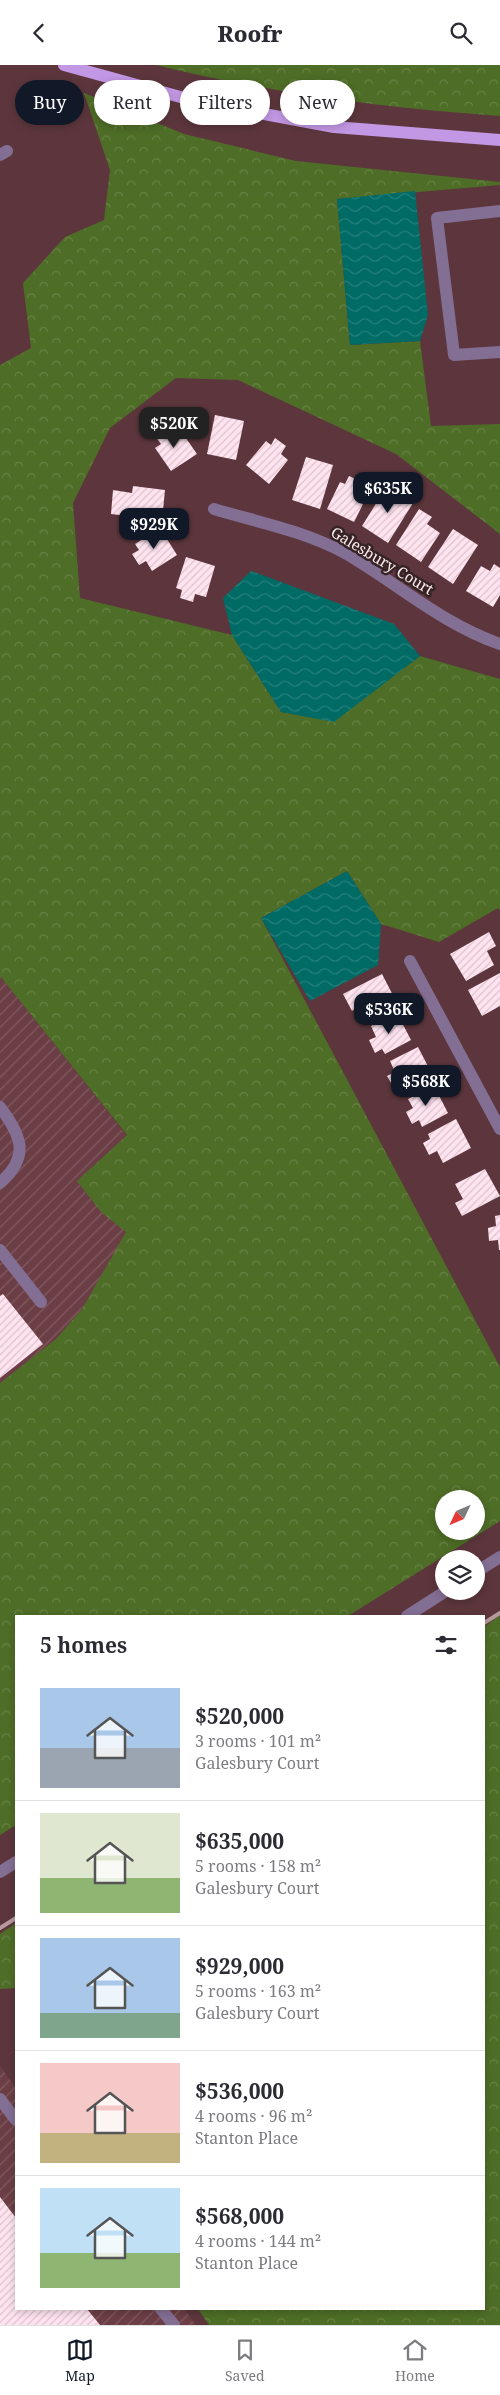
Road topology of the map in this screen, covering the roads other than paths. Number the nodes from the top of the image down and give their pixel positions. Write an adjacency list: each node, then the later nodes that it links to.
1 (64, 65): 2 (main road)
2 (500, 140)
3 (500, 211): 4 (street)
4 (500, 352)
5 (214, 509): 6 (street, Galesbury Court)
6 (500, 644)
7 (410, 961): 9 (street)
8 (0, 1107): 10 (street)
9 (500, 1129)
10 (0, 1183)
11 (0, 1250): 12 (street)
12 (41, 1302)
13 (500, 1557): 14 (street)
14 (485, 1566)
15 (435, 1598): 16 (street)
16 (408, 1615)
17 (15, 1863): 18 (street)
18 (0, 1872)
19 (0, 2099): 20 (street)
20 (15, 2119)
21 (162, 2310): 22 (street)
22 (174, 2325)

